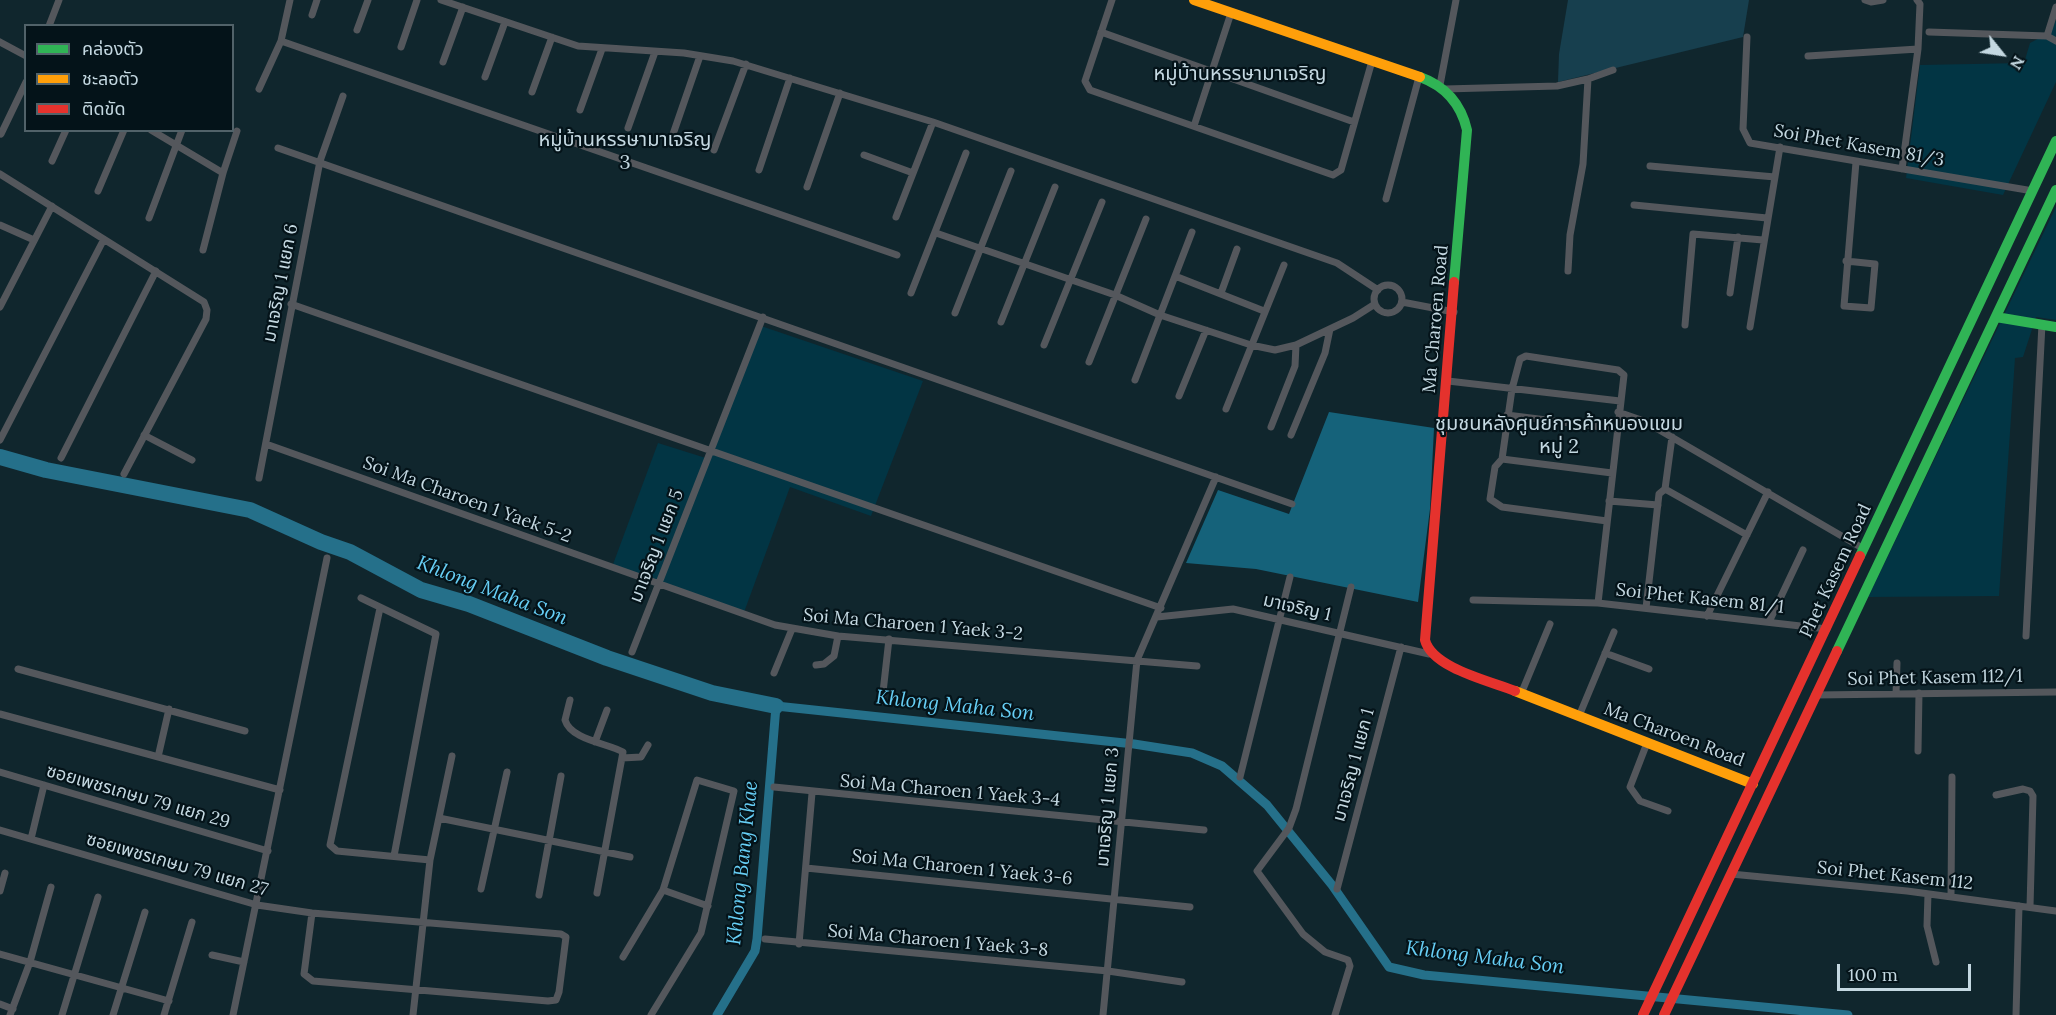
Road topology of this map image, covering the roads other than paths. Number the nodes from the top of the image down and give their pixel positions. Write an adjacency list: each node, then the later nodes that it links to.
1 (59, 0): 19 (street)
2 (290, 0): 26 (street)
3 (317, 0): 17 (street)
4 (368, 0): 20 (street)
5 (417, 0): 29 (street)
6 (441, 0): 14 (street)
7 (1112, 0): 21 (street)
8 (1194, 0): 13 (main road, Ma Charoen Road)
9 (1456, 0): 46 (street)
10 (1866, 0): 11 (street)
11 (1883, 0)
12 (1917, 0): 31 (street)
13 (1216, 4): 16 (main road, Ma Charoen Road)
14 (463, 7): 18 (street); 37 (street)
15 (2056, 7): 23 (street)
16 (1231, 13): 36 (main road, Ma Charoen Road); 40 (street)
17 (312, 15)
18 (505, 22): 24 (street); 42 (street)
19 (50, 24)
20 (357, 30)
21 (1101, 32): 40 (street); 54 (street)
22 (1929, 32): 23 (street)
23 (2047, 36): 27 (street)
24 (552, 37): 30 (street); 48 (street)
25 (1747, 37): 65 (street, Soi Phet Kasem 81/3)
26 (281, 41): 47 (street); 104 (street)
27 (2056, 41)
28 (0, 42): 33 (street)
29 (401, 47)
30 (602, 49): 32 (street); 51 (street)
31 (1918, 49): 35 (street); 74 (street)
32 (655, 52): 34 (street); 55 (street)
33 (24, 55)
34 (700, 56): 38 (street); 62 (street)
35 (1808, 56)
36 (1372, 61): 41 (main road, Ma Charoen Road); 53 (street)
37 (443, 62)
38 (746, 64): 43 (street); 67 (street)
39 (1613, 70): 44 (street)
40 (1212, 71): 53 (street); 54 (street)
41 (1419, 76): 46 (main road, Ma Charoen Road); 86 (street)
42 (485, 77)
43 (790, 78): 49 (street); 75 (street)
44 (1588, 79): 46 (street); 109 (street)
45 (24, 86): 61 (street)
46 (1443, 87): 122 (main road, Ma Charoen Road)
47 (259, 89)
48 (532, 92)
49 (840, 93): 52 (street); 81 (street)
50 (343, 96): 71 (street, มาเจริญ 1 แยก 6)
51 (580, 110)
52 (933, 122): 78 (street); 112 (street)
53 (1354, 122): 54 (street)
54 (1194, 126)
55 (628, 128)
56 (237, 131): 77 (street)
57 (65, 132): 70 (street)
58 (123, 132): 84 (street)
59 (154, 132): 64 (street)
60 (181, 132): 64 (street)
61 (1, 134)
62 (671, 140)
63 (2056, 141): 85 (main road, Phet Kasem Road)
64 (176, 146): 77 (street); 91 (street)
65 (1780, 147): 72 (street, Soi Phet Kasem 81/3); 79 (street)
66 (278, 148): 71 (street)
67 (714, 150)
68 (966, 153): 96 (street)
69 (864, 155): 78 (street)
70 (52, 161)
71 (320, 161): 118 (street, มาเจริญ 1 แยก 6); 125 (street)
72 (1856, 162): 74 (street, Soi Phet Kasem 81/3); 105 (street)
73 (1650, 166): 79 (street)
74 (1902, 169): 85 (street, Soi Phet Kasem 81/3)
75 (759, 170)
76 (1011, 171): 103 (street)
77 (223, 173): 102 (street)
78 (913, 173): 90 (street)
79 (1775, 177): 92 (street)
80 (1, 178): 89 (street)
81 (807, 187)
82 (1055, 187): 106 (street)
83 (2056, 190): 126 (main road, Phet Kasem Road)
84 (98, 191)
85 (2034, 191): 168 (main road, Phet Kasem Road)
86 (1386, 199)
87 (1102, 202): 111 (street)
88 (1634, 205): 92 (street)
89 (52, 206): 98 (street); 99 (street)
90 (896, 217)
91 (149, 218)
92 (1767, 218): 100 (street)
93 (1146, 219): 116 (street)
94 (0, 225): 99 (street)
95 (1192, 232): 110 (street)
96 (936, 233): 103 (street); 113 (street)
97 (1738, 237): 100 (street); 115 (street); 129 (street)
98 (104, 239): 108 (street); 151 (street)
99 (34, 240): 120 (street)
100 (1763, 240): 130 (street)
101 (1238, 249): 114 (street)
102 (203, 250)
103 (981, 250): 106 (street); 123 (street)
104 (897, 255)
105 (1846, 261): 105 (street)
106 (1025, 265): 111 (street); 127 (street)
107 (1284, 265): 121 (street)
108 (156, 271): 148 (street); 154 (street)
109 (1568, 271)
110 (1175, 276): 114 (street); 124 (street)
111 (1072, 281): 116 (street); 134 (street)
112 (1378, 290): 117 (street); 119 (street)
113 (911, 293)
114 (1221, 293): 121 (street)
115 (1730, 293)
116 (1115, 296): 124 (street); 137 (street)
117 (1402, 302): 119 (street); 122 (street)
118 (291, 304): 152 (street, มาเจริญ 1 แยก 6); 153 (street)
119 (1375, 304): 132 (street)
120 (0, 307)
121 (1264, 311): 135 (street)
122 (1454, 312): 139 (main road, Ma Charoen Road)
123 (955, 314)
124 (1160, 315): 133 (street); 138 (street)
125 (763, 317): 153 (street, มาเจริญ 1 แยก 5); 159 (street)
126 (1996, 317): 128 (main road); 207 (main road, Phet Kasem Road)
127 (1001, 322)
128 (2042, 324): 131 (main road); 190 (street)
129 (1685, 325)
130 (1750, 327)
131 (2056, 327)
132 (1330, 329): 136 (street); 149 (street)
133 (1206, 330): 135 (street); 141 (street)
134 (1044, 345)
135 (1251, 345): 136 (street); 143 (street)
136 (1296, 345): 146 (street)
137 (1089, 362)
138 (1135, 380)
139 (1448, 381): 140 (street); 195 (main road, Ma Charoen Road)
140 (1512, 389): 142 (street); 142 (street); 145 (street)
141 (1179, 396)
142 (1620, 401): 144 (street)
143 (1226, 409)
144 (1618, 412): 147 (street); 150 (street)
145 (1508, 415): 147 (street); 155 (street)
146 (1270, 427)
147 (1617, 429): 157 (street)
148 (144, 435): 156 (street); 158 (street)
149 (1291, 435)
150 (1672, 437): 161 (street); 162 (street)
151 (0, 440)
152 (266, 444): 160 (street, มาเจริญ 1 แยก 6); 172 (street, Soi Ma Charoen 1 Yaek 5-2)
153 (710, 451): 172 (street, มาเจริญ 1 แยก 5); 178 (street)
154 (61, 458)
155 (1502, 459): 157 (street); 166 (street)
156 (192, 460)
157 (1612, 473): 163 (street)
158 (124, 474)
159 (1216, 477): 164 (street); 178 (street, มาเจริญ 1 แยก 3)
160 (259, 478)
161 (1665, 489): 165 (street); 167 (street)
162 (1768, 492): 167 (street); 168 (street)
163 (1609, 501): 165 (street); 166 (street)
164 (1292, 504)
165 (1658, 506): 179 (street)
166 (1607, 521): 176 (street)
167 (1746, 535): 180 (street)
168 (1864, 549): 186 (main road, Phet Kasem Road)
169 (1803, 550): 183 (street)
170 (327, 558): 230 (street)
171 (1290, 577): 182 (street)
172 (657, 585): 185 (street, Soi Ma Charoen 1 Yaek 3-2); 193 (street, มาเจริญ 1 แยก 5)
173 (1351, 587): 188 (street)
174 (361, 598): 177 (street)
175 (1473, 600): 176 (street, Soi Phet Kasem 81/1)
176 (1598, 603): 179 (street, Soi Phet Kasem 81/1)
177 (380, 608): 244 (street); 244 (street)
178 (1161, 608): 181 (street, มาเจริญ 1 แยก 3)
179 (1646, 608): 180 (street, Soi Phet Kasem 81/1)
180 (1707, 616): 183 (street, Soi Phet Kasem 81/1)
181 (1156, 617): 182 (street, มาเจริญ 1); 196 (street, มาเจริญ 1 แยก 3)
182 (1280, 620): 188 (street, มาเจริญ 1); 225 (street)
183 (1769, 622): 186 (street, Soi Phet Kasem 81/1)
184 (1550, 624): 205 (street)
185 (792, 629): 189 (street, Soi Ma Charoen 1 Yaek 3-2); 202 (street)
186 (1827, 629): 227 (main road, Phet Kasem Road)
187 (1614, 632): 194 (street)
188 (1340, 633): 192 (street, มาเจริญ 1); 295 (street)
189 (838, 636): 191 (street, Soi Ma Charoen 1 Yaek 3-2); 198 (street)
190 (2026, 636)
191 (889, 639): 196 (street, Soi Ma Charoen 1 Yaek 3-2); 209 (street)
192 (1401, 648): 195 (street, มาเจริญ 1); 252 (street, มาเจริญ 1 แยก 1)
193 (632, 652)
194 (1605, 653): 201 (street); 213 (street)
195 (1429, 654): 205 (main road, Ma Charoen Road)
196 (1137, 660): 199 (street, Soi Ma Charoen 1 Yaek 3-2); 236 (street, มาเจริญ 1 แยก 3)
197 (1896, 663): 206 (street)
198 (816, 665)
199 (1197, 666)
200 (18, 669): 210 (street)
201 (1648, 669)
202 (774, 673)
203 (2056, 692): 204 (street, Soi Phet Kasem 112/1)
204 (1919, 693): 206 (street, Soi Phet Kasem 112/1); 218 (street)
205 (1521, 694): 213 (main road, Ma Charoen Road)
206 (1896, 694): 207 (street, Soi Phet Kasem 112/1)
207 (1815, 695): 231 (main road, Phet Kasem Road)
208 (570, 700): 215 (street)
209 (882, 701)
210 (169, 708): 214 (street); 220 (street)
211 (607, 710): 215 (street)
212 (0, 714): 220 (street)
213 (1579, 716): 216 (main road, Ma Charoen Road)
214 (245, 731)
215 (595, 742): 221 (street)
216 (1647, 742): 227 (main road, Ma Charoen Road); 234 (street)
217 (648, 746): 221 (street)
218 (1918, 751)
219 (452, 756): 235 (street)
220 (158, 757): 230 (street)
221 (622, 758): 243 (street)
222 (0, 772): 228 (street, ซอยเพชรเกษม 79 แยก 29)
223 (507, 772): 237 (street)
224 (561, 776): 241 (street)
225 (1240, 777)
226 (1952, 777): 259 (street)
227 (1753, 783): 231 (main road, Ma Charoen Road); 296 (main road, Phet Kasem Road)
228 (44, 785): 240 (street); 242 (street, ซอยเพชรเกษม 79 แยก 29)
229 (774, 787): 232 (street, Soi Ma Charoen 1 Yaek 3-4)
230 (280, 790): 242 (street)
231 (1768, 791): 249 (main road, Phet Kasem Road)
232 (813, 793): 236 (street, Soi Ma Charoen 1 Yaek 3-4); 247 (street)
233 (1996, 795): 264 (street)
234 (1668, 812)
235 (439, 818): 237 (street); 246 (street)
236 (1122, 822): 239 (street, Soi Ma Charoen 1 Yaek 3-4); 260 (street, มาเจริญ 1 แยก 3)
237 (495, 829): 241 (street); 251 (street)
238 (0, 830): 240 (street, ซอยเพชรเกษม 79 แยก 27)
239 (1204, 830)
240 (31, 839): 261 (street, ซอยเพชรเกษม 79 แยก 27)
241 (550, 839): 243 (street); 257 (street)
242 (268, 850): 261 (street)
243 (605, 851): 245 (street); 255 (street)
244 (394, 856): 246 (street)
245 (630, 857)
246 (430, 860): 270 (street)
247 (806, 868): 260 (street, Soi Ma Charoen 1 Yaek 3-6); 272 (street)
248 (5, 873): 254 (street)
249 (1731, 874): 256 (street, Soi Phet Kasem 112); 286 (main road, Phet Kasem Road)
250 (51, 887): 276 (street)
251 (481, 889)
252 (1337, 889)
253 (663, 890): 262 (street); 262 (street); 275 (street)
254 (0, 891)
255 (597, 893)
256 (1928, 894): 259 (street, Soi Phet Kasem 112); 278 (street)
257 (539, 895)
258 (98, 897): 280 (street)
259 (1951, 897): 263 (street, Soi Phet Kasem 112)
260 (1114, 898): 265 (street, Soi Ma Charoen 1 Yaek 3-6); 279 (street, มาเจริญ 1 แยก 3)
261 (258, 905): 268 (street, ซอยเพชรเกษม 79 แยก 27); 277 (street)
262 (708, 906): 293 (street)
263 (2019, 906): 264 (street, Soi Phet Kasem 112); 297 (street)
264 (2030, 907): 266 (street, Soi Phet Kasem 112)
265 (1191, 908)
266 (2056, 910)
267 (145, 912): 282 (street)
268 (312, 913): 270 (street, ซอยเพชรเกษม 79 แยก 27); 283 (street)
269 (192, 922): 284 (street)
270 (421, 922): 283 (street); 283 (street, ซอยเพชรเกษม 79 แยก 27)
271 (765, 939): 272 (street, Soi Ma Charoen 1 Yaek 3-8)
272 (799, 944): 279 (street, Soi Ma Charoen 1 Yaek 3-8)
273 (0, 954): 276 (street)
274 (212, 955): 277 (street)
275 (623, 957)
276 (30, 962): 280 (street); 287 (street)
277 (244, 962): 291 (street)
278 (1936, 962)
279 (1108, 971): 281 (street, Soi Ma Charoen 1 Yaek 3-8); 294 (street, มาเจริญ 1 แยก 3)
280 (76, 975): 282 (street); 288 (street)
281 (1182, 982)
282 (122, 988): 284 (street); 289 (street)
283 (415, 988): 292 (street)
284 (169, 1001): 290 (street)
285 (0, 1004): 287 (street)
286 (1666, 1011)
287 (11, 1012)
288 (62, 1015)
289 (113, 1015)
290 (165, 1015)
291 (233, 1015)
292 (413, 1015)
293 (651, 1015)
294 (1104, 1015)
295 (1335, 1015)
296 (1643, 1015)
297 (2016, 1015)

